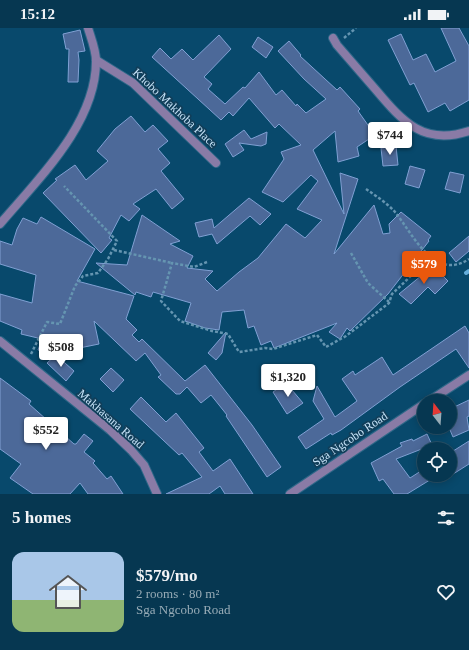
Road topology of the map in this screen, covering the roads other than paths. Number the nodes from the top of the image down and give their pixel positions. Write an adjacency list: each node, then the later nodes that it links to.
1 (88, 28): 3 (street)
2 (333, 38): 4 (street)
3 (96, 60): 5 (street, Khobo Makhoba Place); 6 (street)
4 (469, 131)
5 (216, 163)
6 (0, 224)
7 (0, 341): 11 (street, Makhasana Road)
8 (469, 376): 9 (street)
9 (440, 394)
10 (417, 409): 12 (street, Sga Ngcobo Road)
11 (157, 494)
12 (290, 494)

